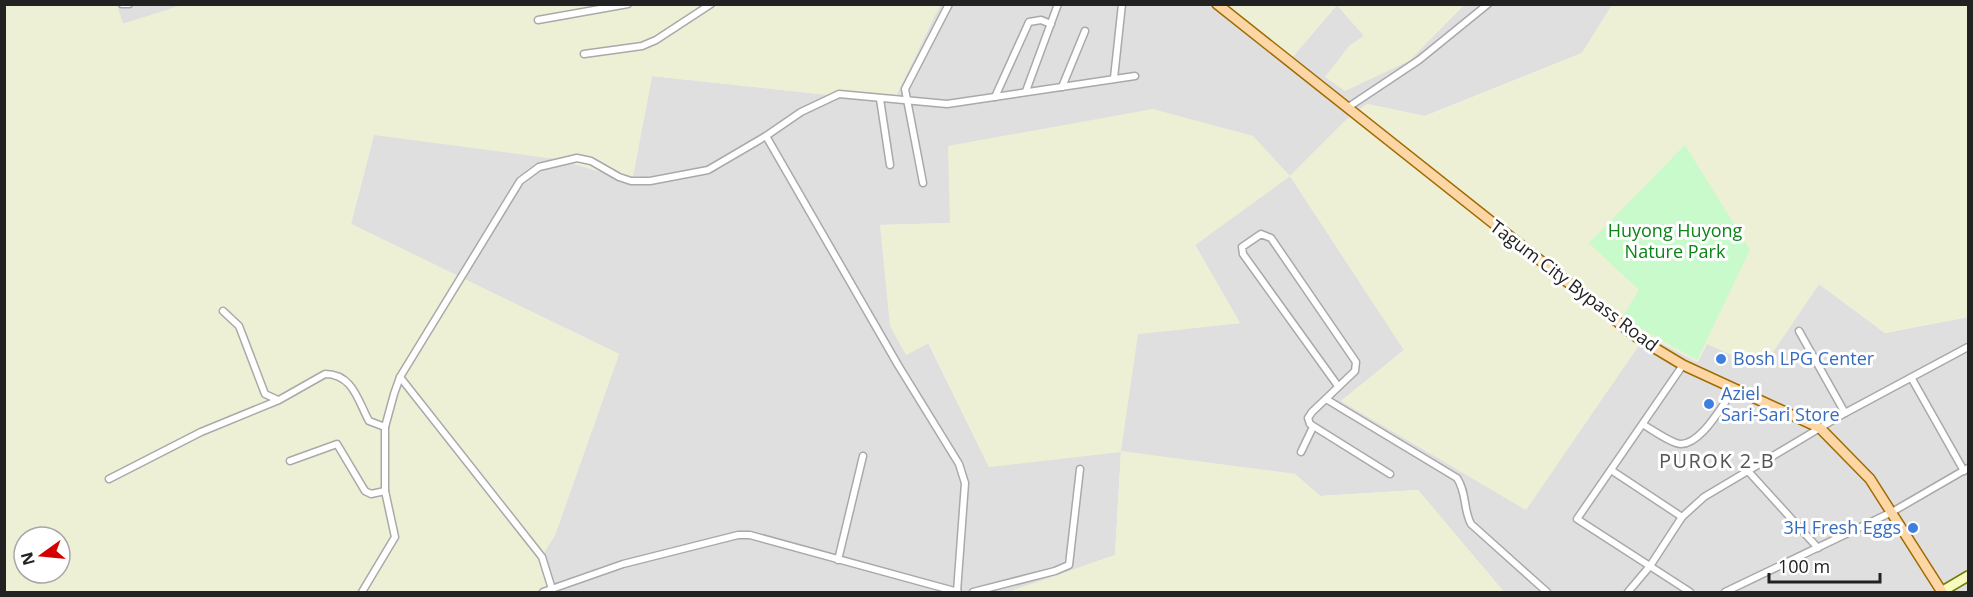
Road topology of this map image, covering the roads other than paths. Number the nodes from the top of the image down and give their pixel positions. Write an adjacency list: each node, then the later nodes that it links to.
1 (122, 4): 2 (street)
2 (129, 4)
3 (628, 4): 10 (street)
4 (711, 4): 13 (street)
5 (949, 4): 20 (street)
6 (1058, 4): 11 (street)
7 (1122, 4): 15 (street)
8 (1216, 4): 21 (main road, Tagum City Bypass Road)
9 (1488, 4): 21 (street)
10 (538, 20)
11 (1051, 24): 17 (street); 18 (street)
12 (1085, 31): 16 (street)
13 (584, 54)
14 (1135, 76): 15 (street)
15 (1114, 78): 16 (street)
16 (1062, 87): 17 (street)
17 (1026, 91): 18 (street)
18 (995, 97): 20 (street)
19 (880, 99): 20 (street); 22 (street); 23 (street)
20 (906, 100): 24 (street)
21 (1347, 108): 28 (main road, Tagum City Bypass Road)
22 (766, 136): 29 (street); 59 (street)
23 (890, 165)
24 (923, 183)
25 (223, 311): 34 (street)
26 (1799, 332): 35 (street)
27 (1968, 347): 30 (street)
28 (1683, 365): 32 (main road, Tagum City Bypass Road); 36 (street)
29 (400, 377): 37 (street); 56 (street)
30 (1912, 379): 35 (street); 45 (street)
31 (1338, 386): 31 (street); 33 (street)
32 (1734, 389): 36 (street); 39 (main road, Tagum City Bypass Road)
33 (1326, 399): 38 (street); 61 (street)
34 (279, 400): 37 (street); 48 (street)
35 (1845, 413): 39 (street)
36 (1644, 425): 44 (street)
37 (385, 427): 49 (street)
38 (1313, 427): 40 (street); 47 (street)
39 (1820, 428): 46 (street); 50 (main road, Tagum City Bypass Road)
40 (1302, 452)
41 (863, 456): 53 (street)
42 (290, 461): 49 (street)
43 (1080, 469): 60 (street)
44 (1611, 470): 51 (street); 54 (street)
45 (1966, 470): 50 (street)
46 (1748, 471): 51 (street); 52 (street)
47 (1390, 474)
48 (109, 479)
49 (385, 491): 57 (street)
50 (1892, 512): 52 (street); 65 (main road, Tagum City Bypass Road)
51 (1682, 517): 54 (street)
52 (1818, 548): 64 (street)
53 (838, 560): 56 (street); 59 (street)
54 (1650, 566): 62 (street); 63 (street)
55 (1968, 576): 65 (main road)
56 (552, 589): 58 (street)
57 (362, 592)
58 (543, 592)
59 (958, 592)
60 (973, 592)
61 (1547, 592)
62 (1628, 592)
63 (1690, 592)
64 (1725, 592)
65 (1942, 592)

